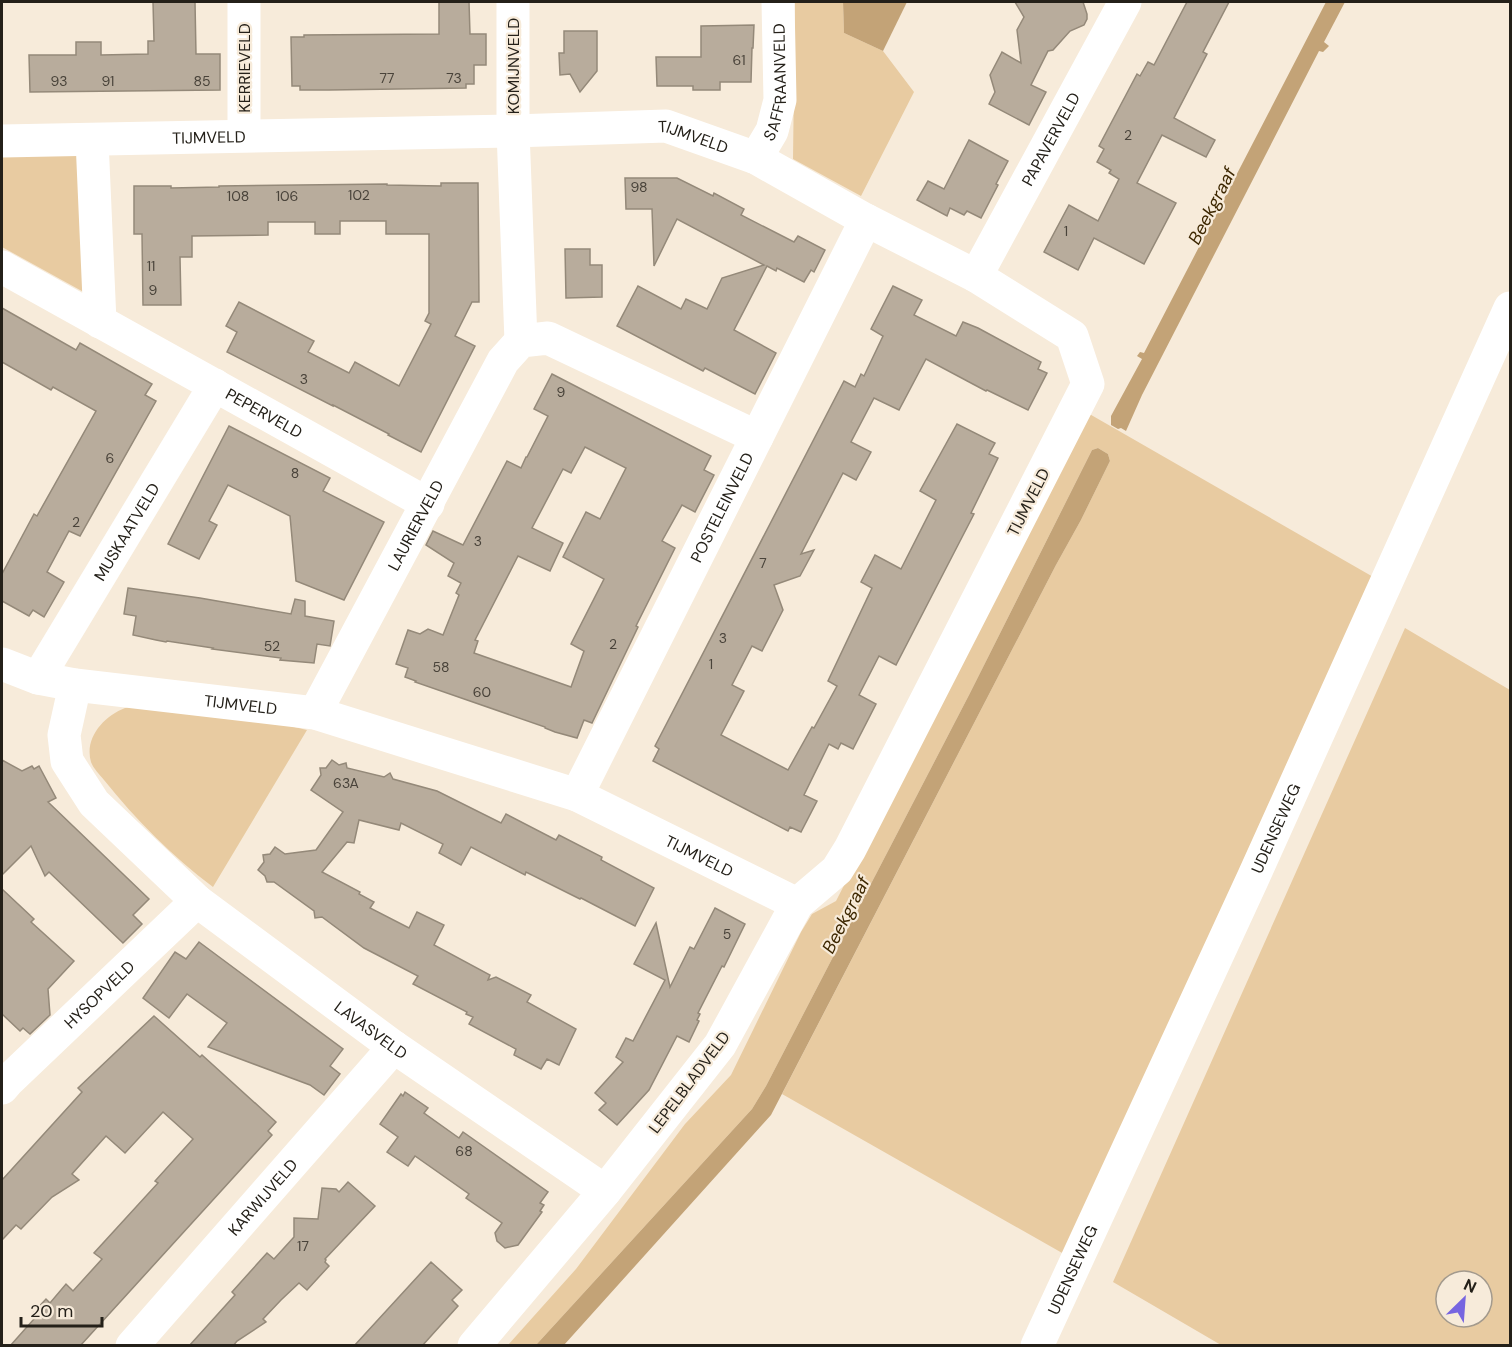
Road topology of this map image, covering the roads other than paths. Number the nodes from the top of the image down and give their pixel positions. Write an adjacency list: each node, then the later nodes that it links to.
1 (244, 2): 6 (street, KERRIEVELD)
2 (513, 2): 5 (street, KOMIJNVELD)
3 (778, 2): 9 (street, SAFFRAANVELD)
4 (1125, 2): 12 (street, PAPAVERVELD)
5 (513, 131): 6 (street, TIJMVELD); 9 (street, TIJMVELD); 15 (street)
6 (244, 135): 7 (street, TIJMVELD)
7 (92, 140): 8 (street, TIJMVELD); 14 (street)
8 (2, 141)
9 (756, 158): 10 (street, TIJMVELD)
10 (867, 220): 12 (street, TIJMVELD); 17 (street, POSTELEINVELD)
11 (2, 267): 14 (street, PEPERVELD)
12 (976, 276): 25 (street, TIJMVELD)
13 (1510, 308): 31 (street, UDENSEWEG)
14 (100, 322): 16 (street, PEPERVELD)
15 (521, 341): 17 (street); 18 (street, LAURIERVELD)
16 (215, 385): 18 (street, PEPERVELD); 20 (street, MUSKAATVELD)
17 (757, 437): 23 (street, POSTELEINVELD)
18 (428, 504): 22 (street, LAURIERVELD)
19 (2, 664): 20 (street, TIJMVELD)
20 (38, 678): 21 (street, TIJMVELD)
21 (75, 685): 22 (street, TIJMVELD); 24 (street, LAVASVELD)
22 (315, 713): 23 (street, TIJMVELD)
23 (577, 795): 25 (street, TIJMVELD)
24 (197, 901): 26 (street, LAVASVELD); 27 (street, HYSOPVELD)
25 (797, 904): 28 (street, LEPELBLADVELD)
26 (394, 1047): 28 (street, LAVASVELD); 29 (street, KARWIJVELD)
27 (4, 1082)
28 (605, 1191): 30 (street)
29 (132, 1346)
30 (474, 1346)
31 (1037, 1346)

